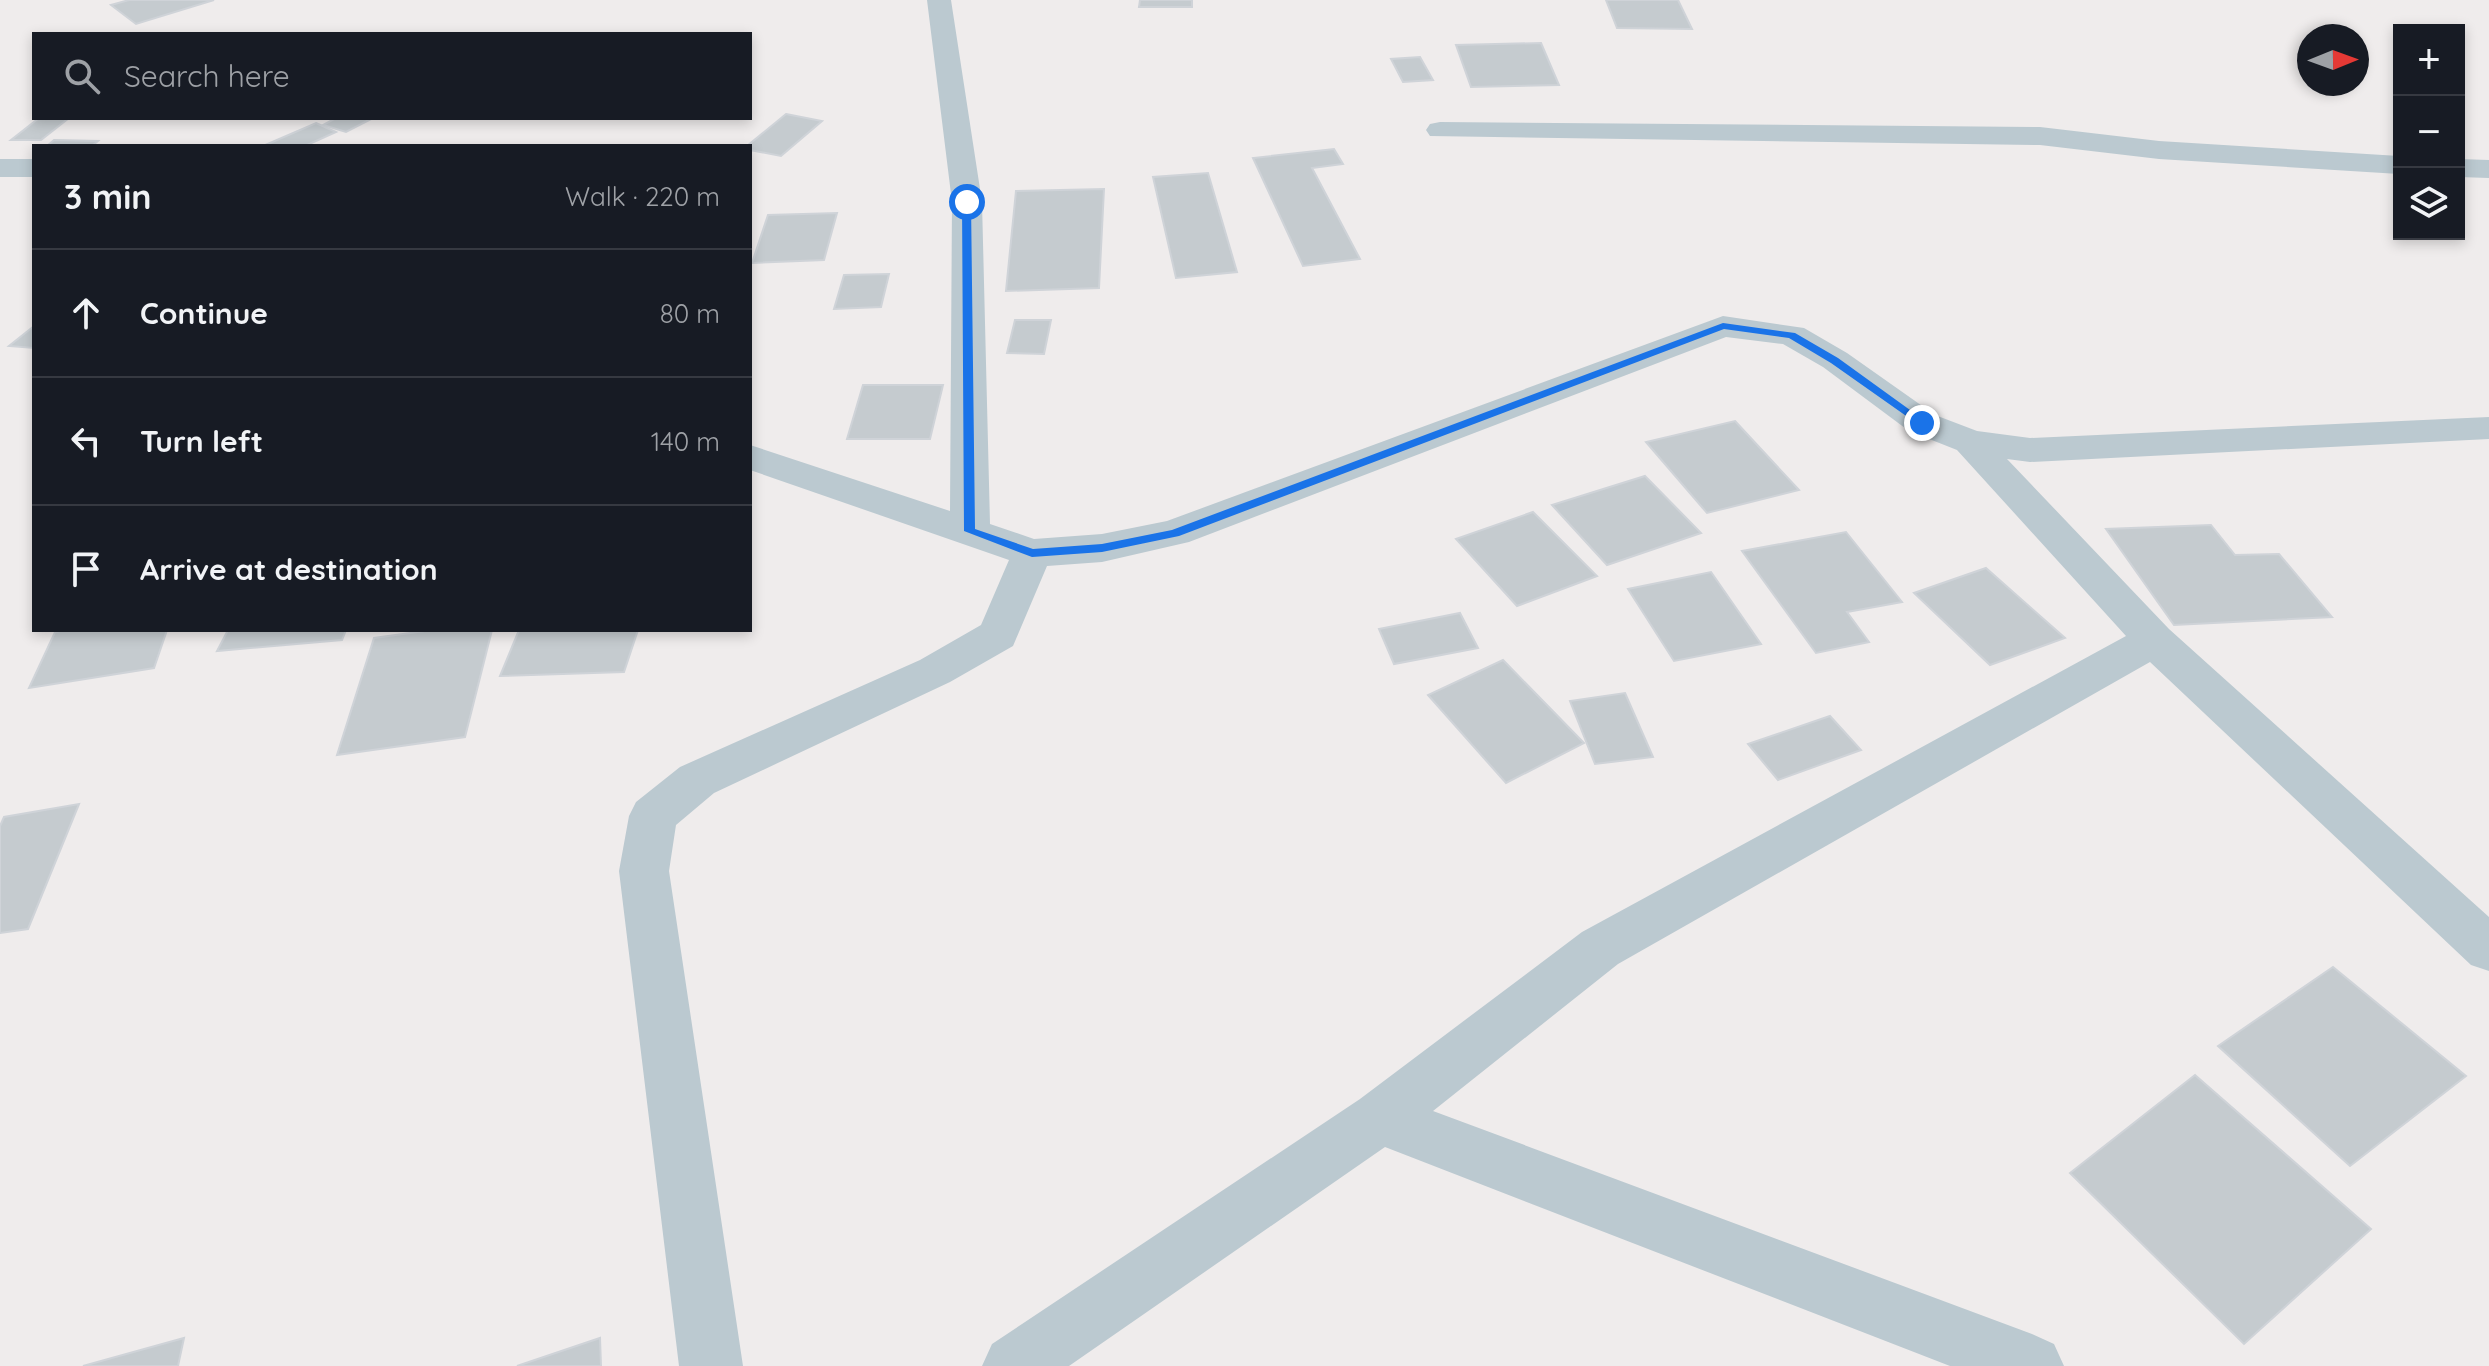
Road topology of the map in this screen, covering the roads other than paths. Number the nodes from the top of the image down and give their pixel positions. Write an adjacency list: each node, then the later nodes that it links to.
1 (939, 0): 11 (street)
2 (1440, 130): 3 (street)
3 (2393, 165)
4 (0, 168): 5 (street)
5 (32, 168)
6 (2465, 168): 7 (street)
7 (2489, 169)
8 (2489, 428): 9 (street)
9 (1970, 442): 12 (street); 13 (street)
10 (752, 458): 11 (street)
11 (970, 531): 12 (street)
12 (1032, 553): 16 (street)
13 (2154, 640): 14 (street); 15 (street)
14 (2489, 949)
15 (1380, 1118): 17 (street); 18 (street)
16 (711, 1366)
17 (1014, 1366)
18 (2032, 1366)

